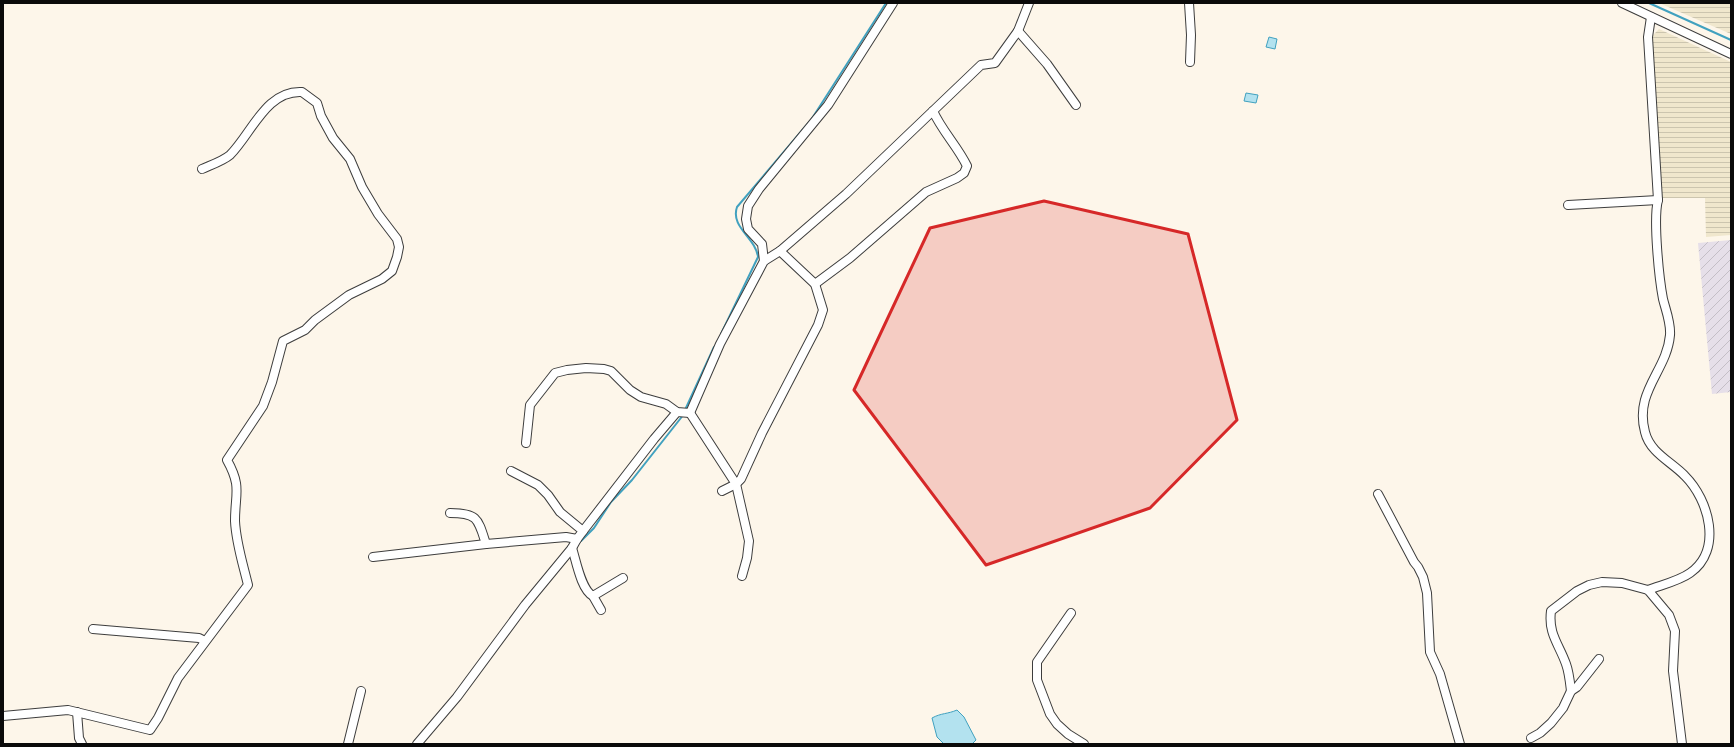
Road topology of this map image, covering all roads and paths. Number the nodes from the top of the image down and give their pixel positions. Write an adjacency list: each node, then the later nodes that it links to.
1 (893, 3): 15 (street)
2 (1029, 3): 6 (street)
3 (1189, 3): 8 (street)
4 (1622, 3): 5 (street)
5 (1651, 18): 7 (street); 12 (street)
6 (1018, 31): 9 (street); 10 (street)
7 (1731, 54)
8 (1190, 62)
9 (1076, 105)
10 (933, 111): 14 (street); 16 (street)
11 (202, 169): 36 (street)
12 (1658, 200): 13 (street); 31 (street)
13 (1568, 205)
14 (780, 251): 15 (street); 16 (street)
15 (764, 261): 17 (street)
16 (815, 284): 20 (street)
17 (684, 412): 18 (street); 20 (street); 24 (street)
18 (526, 443)
19 (511, 471): 24 (street)
20 (736, 484): 21 (street); 29 (street)
21 (722, 491)
22 (1378, 494): 47 (street)
23 (450, 513): 26 (street)
24 (583, 531): 25 (street)
25 (577, 539): 26 (street); 27 (street)
26 (486, 544): 28 (street)
27 (572, 548): 32 (street); 45 (street)
28 (373, 556)
29 (742, 576)
30 (623, 578): 32 (street)
31 (1648, 590): 39 (street); 48 (street)
32 (593, 596): 33 (street)
33 (601, 610)
34 (1071, 614): 46 (street)
35 (92, 629): 36 (street)
36 (205, 641): 40 (street)
37 (1599, 659): 39 (street)
38 (361, 691): 44 (street)
39 (1571, 691): 42 (street)
40 (77, 712): 41 (street); 43 (street)
41 (3, 716)
42 (1531, 738)
43 (82, 744)
44 (348, 744)
45 (417, 744)
46 (1084, 744)
47 (1460, 744)
48 (1682, 744)

